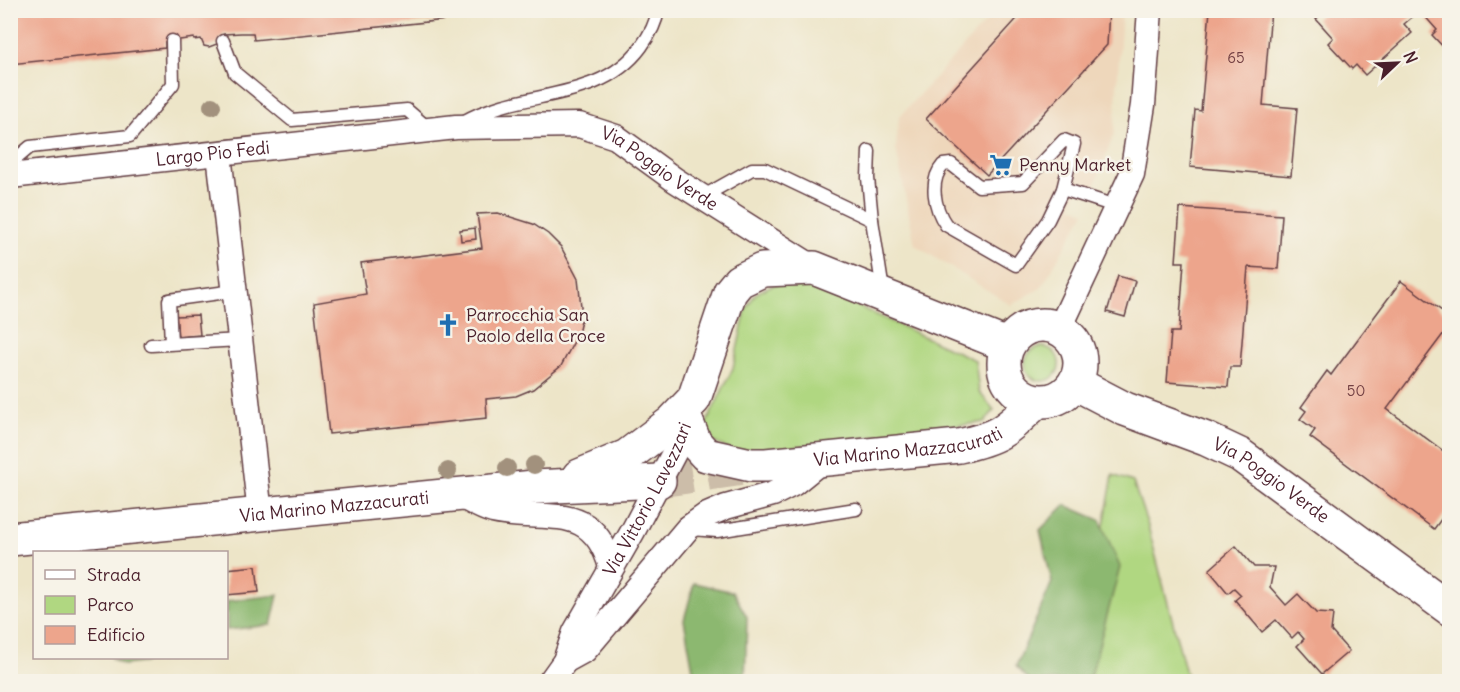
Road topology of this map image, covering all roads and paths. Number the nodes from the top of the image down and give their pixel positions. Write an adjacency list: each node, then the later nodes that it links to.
1 (658, 10): 5 (lane)
2 (1150, 10): 14 (street)
3 (172, 41): 10 (lane)
4 (223, 41): 6 (lane)
5 (456, 127): 6 (street, Via Poggio Verde); 13 (street, Via Poggio Verde)
6 (432, 131): 7 (street, Via Poggio Verde)
7 (282, 147): 9 (street, Largo Pio Fedi)
8 (869, 152): 15 (lane)
9 (219, 154): 11 (street, Largo Pio Fedi); 17 (street)
10 (10, 164)
11 (10, 176)
12 (1063, 189): 12 (lane); 14 (lane)
13 (702, 197): 15 (lane); 16 (street, Via Poggio Verde)
14 (1118, 207): 19 (street)
15 (872, 220): 18 (lane)
16 (814, 268): 18 (street, Via Poggio Verde); 26 (street, Via Vittorio Lavezzari)
17 (234, 291): 20 (street); 21 (lane)
18 (883, 295): 23 (street, Via Poggio Verde)
19 (1059, 330): 23 (street); 24 (street)
20 (240, 340): 21 (lane); 32 (street)
21 (171, 344): 22 (lane)
22 (151, 345)
23 (1007, 345): 25 (street)
24 (1075, 383): 25 (street, Via Marino Mazzacurati); 36 (street, Via Poggio Verde)
25 (1036, 402): 27 (street, Via Marino Mazzacurati)
26 (691, 411): 27 (street, Via Marino Mazzacurati); 28 (street, Via Vittorio Lavezzari); 29 (street)
27 (824, 459): 33 (street)
28 (659, 481): 29 (street, Via Marino Mazzacurati); 35 (street, Via Vittorio Lavezzari)
29 (534, 488): 30 (street, Via Marino Mazzacurati)
30 (459, 495): 32 (street, Via Marino Mazzacurati); 35 (street)
31 (856, 509): 33 (lane)
32 (260, 514): 34 (street, Via Marino Mazzacurati)
33 (687, 528): 37 (street)
34 (10, 539)
35 (611, 567): 37 (street, Via Vittorio Lavezzari)
36 (1449, 609)
37 (565, 661): 38 (street, Via Vittorio Lavezzari)
38 (550, 681)

